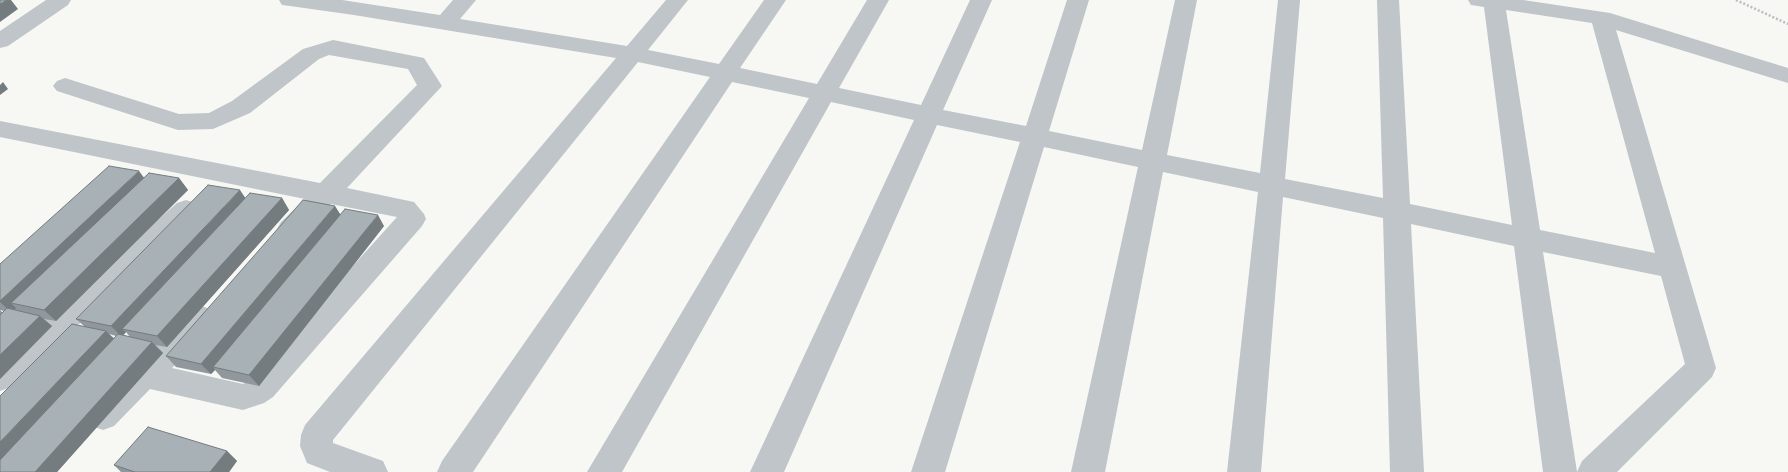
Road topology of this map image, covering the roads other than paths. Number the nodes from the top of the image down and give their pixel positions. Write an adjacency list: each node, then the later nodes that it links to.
1 (60, 0): 16 (street)
2 (290, 0): 13 (street)
3 (464, 0): 15 (street)
4 (677, 0): 17 (street)
5 (775, 0): 18 (street)
6 (878, 0): 21 (street)
7 (981, 0): 22 (street)
8 (1078, 0): 24 (street)
9 (1186, 0): 26 (street)
10 (1289, 0): 29 (street)
11 (1388, 0): 31 (street)
12 (1486, 1): 14 (street); 32 (street)
13 (358, 4): 15 (street)
14 (1602, 18): 19 (street); 34 (street)
15 (445, 23): 17 (street)
16 (0, 41)
17 (634, 54): 18 (street); 39 (street)
18 (726, 73): 21 (street); 40 (street)
19 (1788, 76)
20 (65, 86): 30 (street)
21 (824, 93): 22 (street); 41 (street)
22 (929, 115): 24 (street); 42 (street)
23 (0, 128): 25 (street)
24 (1035, 136): 26 (street); 43 (street)
25 (132, 155): 27 (street); 28 (street)
26 (1153, 161): 29 (street); 44 (street)
27 (110, 174)
28 (226, 174): 30 (street); 37 (street)
29 (1271, 185): 31 (street); 45 (street)
30 (327, 194): 33 (street); 36 (street)
31 (1397, 212): 32 (street); 46 (street)
32 (1527, 238): 34 (street); 47 (street)
33 (271, 250)
34 (1673, 268): 48 (street)
35 (222, 298): 36 (street)
36 (145, 375): 38 (street)
37 (0, 378)
38 (82, 437)
39 (371, 472)
40 (454, 472)
41 (604, 472)
42 (768, 472)
43 (928, 472)
44 (1088, 472)
45 (1244, 472)
46 (1407, 472)
47 (1560, 472)
48 (1594, 472)

